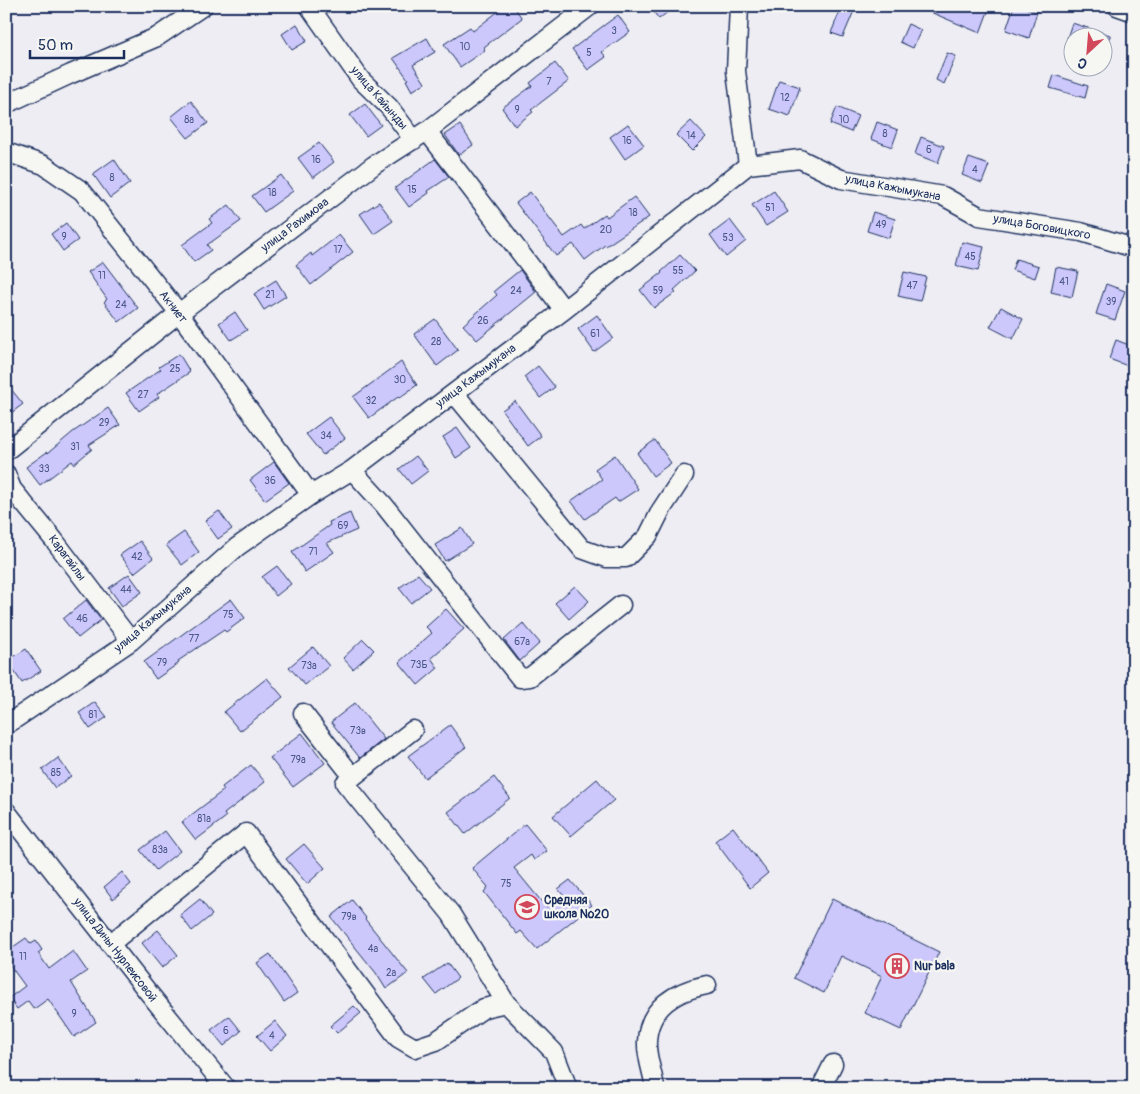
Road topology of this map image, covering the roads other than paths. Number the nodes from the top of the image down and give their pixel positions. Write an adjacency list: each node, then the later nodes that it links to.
1 (203, 6): 7 (street)
2 (309, 6): 8 (street, улица Кайынды)
3 (590, 6): 8 (street, улица Рахимова)
4 (739, 6): 10 (street)
5 (1117, 6): 6 (street)
6 (1134, 12)
7 (6, 104)
8 (421, 136): 13 (street, улица Кайынды); 14 (street, улица Рахимова)
9 (6, 152): 14 (street, Акниет)
10 (748, 165): 11 (street, улица Кажымукана); 13 (street, улица Кажымукана)
11 (979, 216): 12 (street, улица Боговицкого)
12 (1134, 248)
13 (564, 310): 15 (street, улица Кажымукана)
14 (179, 313): 16 (street, улица Рахимова); 20 (street, Акниет)
15 (454, 393): 17 (street, улица Кажымукана); 19 (street)
16 (6, 451)
17 (352, 470): 20 (street, улица Кажымукана); 21 (street)
18 (6, 474): 22 (street, Карагайлы)
19 (684, 475)
20 (311, 495): 22 (street, улица Кажымукана)
21 (621, 605)
22 (131, 642): 24 (street, улица Кажымукана)
23 (303, 713): 26 (street)
24 (6, 726)
25 (413, 730): 26 (street)
26 (353, 777): 30 (street)
27 (6, 811): 28 (street, улица Дины Нурпеисовой)
28 (110, 944): 30 (street); 32 (street, улица Дины Нурпеисовой)
29 (706, 985): 34 (street)
30 (506, 1003): 33 (street)
31 (833, 1064): 35 (street)
32 (226, 1088)
33 (568, 1088)
34 (655, 1088)
35 (821, 1088)

